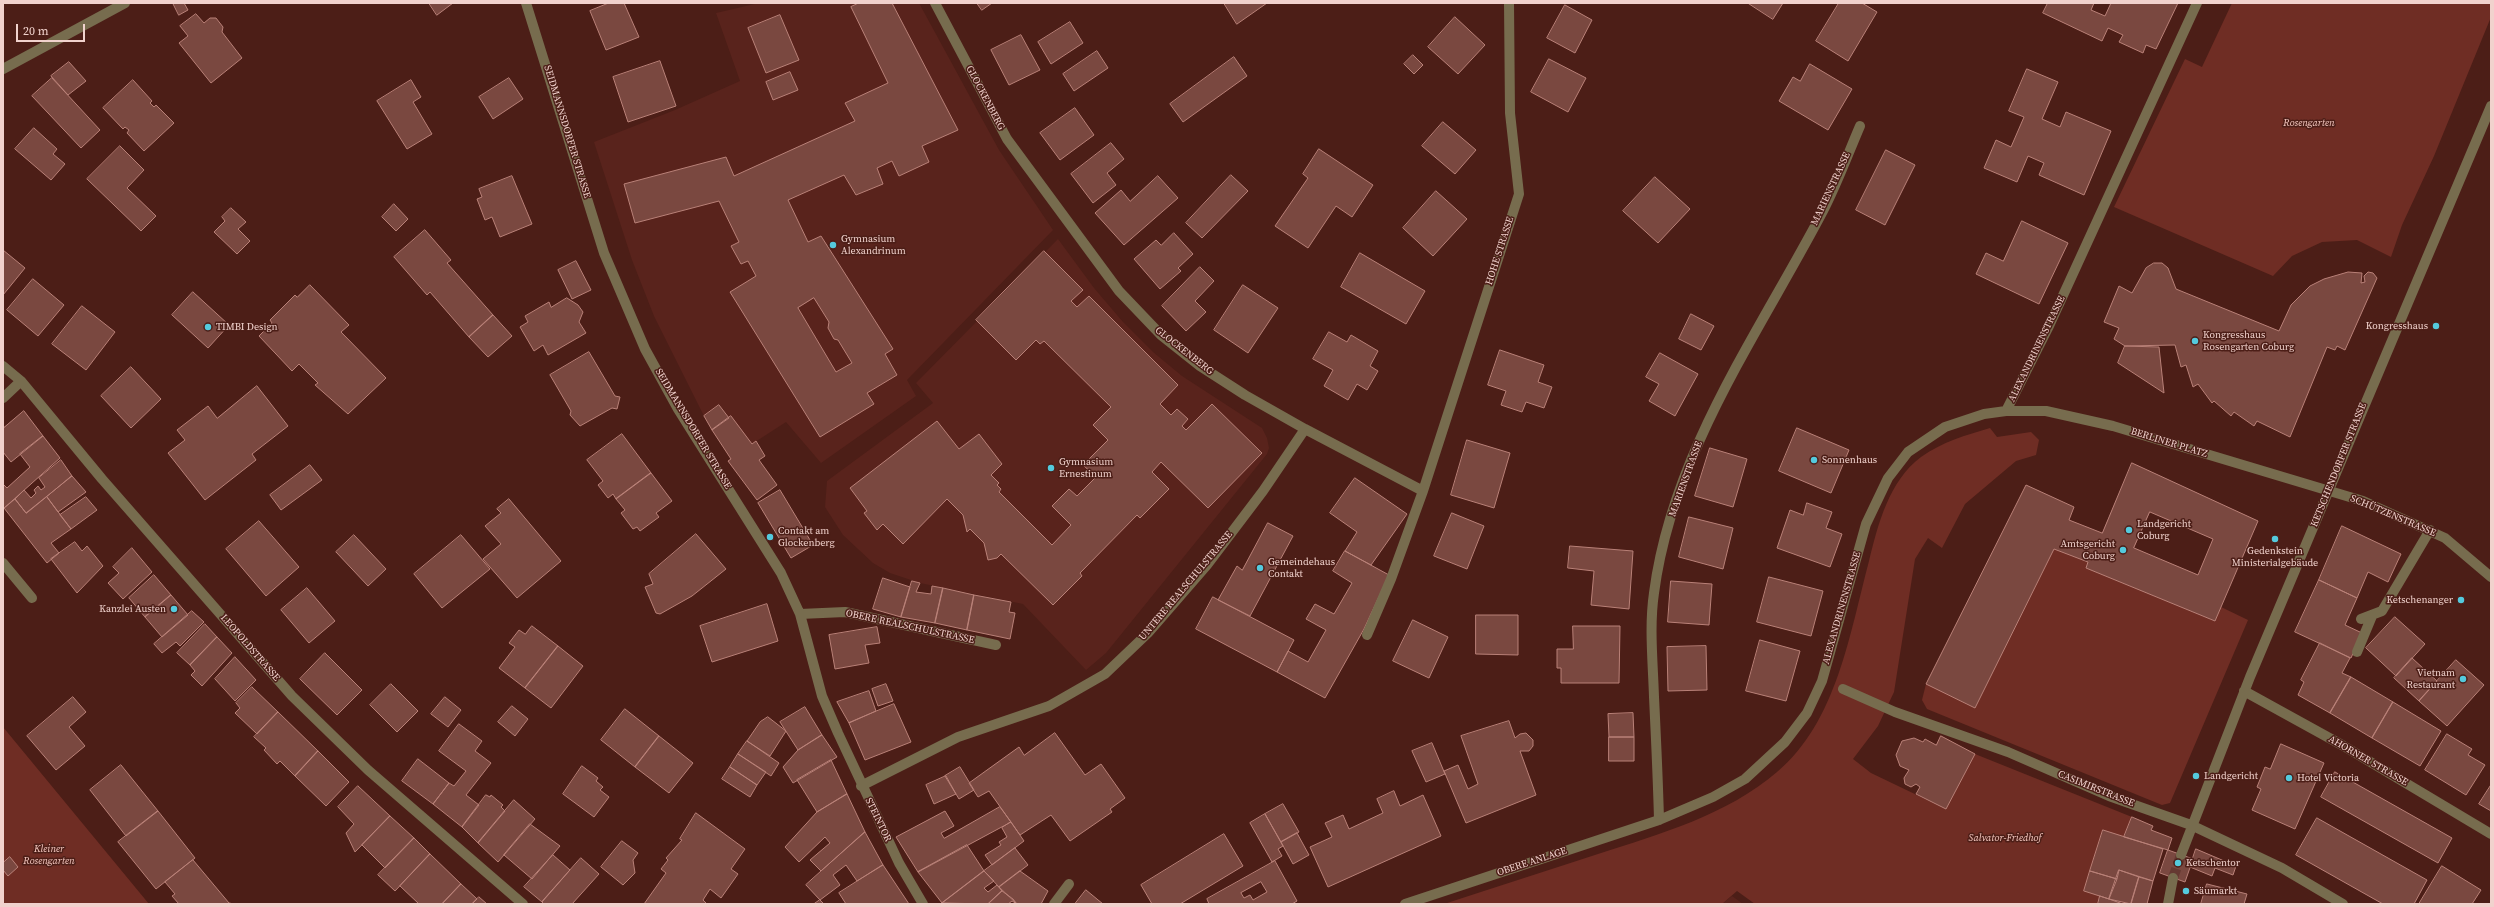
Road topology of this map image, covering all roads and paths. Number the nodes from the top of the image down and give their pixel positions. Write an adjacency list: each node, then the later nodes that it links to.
1 (125, 3): 6 (street)
2 (526, 3): 20 (street, SEIDMANNSDORFER STRASSE)
3 (936, 3): 13 (street, GLOCKENBERG)
4 (1509, 3): 15 (street, HOHE STRASSE)
5 (2197, 3): 12 (street, ALEXANDRINENSTRASSE)
6 (3, 69)
7 (2491, 106): 14 (street, KETSCHENDORFER STRASSE)
8 (1860, 126): 30 (street, MARIENSTRASSE)
9 (3, 366): 10 (street, LEOPOLDSTRASSE)
10 (21, 381): 11 (street); 36 (street, LEOPOLDSTRASSE)
11 (3, 398)
12 (2006, 411): 14 (street, BERLINER PLATZ); 30 (street, ALEXANDRINENSTRASSE)
13 (1305, 430): 15 (street, GLOCKENBERG); 29 (street, UNTERE REALSCHULSTRASSE)
14 (2329, 490): 16 (street, SCHÜTZENSTRASSE); 27 (street, KETSCHENDORFER STRASSE)
15 (1423, 491): 23 (street)
16 (2430, 530): 18 (street, SCHÜTZENSTRASSE); 21 (street)
17 (3, 563): 19 (street)
18 (2491, 577)
19 (32, 598)
20 (800, 614): 24 (street, OBERE REALSCHULSTRASSE); 28 (street, SEIDMANNSDORFER STRASSE)
21 (2372, 616): 22 (street); 25 (street)
22 (2361, 618)
23 (1367, 635)
24 (996, 645)
25 (2357, 652)
26 (1843, 689): 31 (street, CASIMIRSTRASSE)
27 (2244, 691): 31 (street, KETSCHENDORFER STRASSE); 32 (street, AHORNER STRASSE)
28 (838, 734): 29 (street, STEINTOR)
29 (861, 786): 37 (street, STEINTOR)
30 (1659, 820): 39 (street, OBERE ANLAGE)
31 (2191, 825): 33 (street, KETSCHENDORFER STRASSE); 41 (street, CASIMIRSTRASSE)
32 (2491, 834)
33 (2181, 855)
34 (2174, 878): 40 (street)
35 (1069, 884): 38 (street)
36 (523, 904)
37 (923, 904)
38 (1054, 904)
39 (1405, 904)
40 (2168, 904)
41 (2343, 904)

